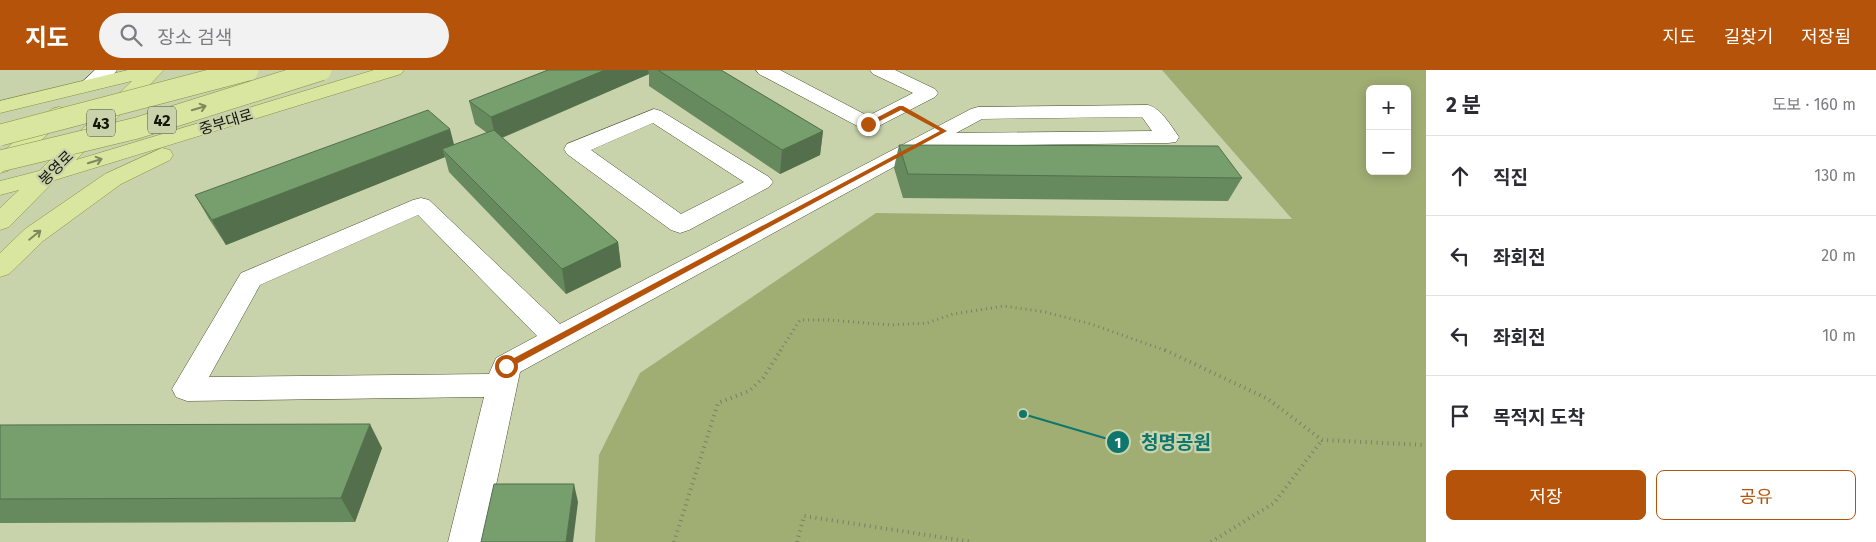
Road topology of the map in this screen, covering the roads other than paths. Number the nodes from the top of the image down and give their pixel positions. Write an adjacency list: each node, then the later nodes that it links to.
1 (73, 70): 11 (main road)
2 (107, 70): 9 (street)
3 (153, 70): 9 (main road, 43); 17 (main road, 봉영로 / 43)
4 (248, 70): 14 (main road, 42, bridge)
5 (321, 70): 15 (main road, 42, one-way to 5, bridge)
6 (394, 70): 10 (main road, 중부대로)
7 (766, 70): 13 (street)
8 (880, 70): 13 (street)
9 (89, 85): 12 (main road, 43); 16 (main road, 43)
10 (346, 86): 17 (main road, 중부대로, one-way to 10); 22 (main road, one-way to 10)
11 (0, 97)
12 (0, 107)
13 (924, 124): 13 (street); 21 (street)
14 (0, 135)
15 (0, 161)
16 (0, 166)
17 (49, 175): 18 (main road, 중부대로); 20 (main road, 봉영로 / 43)
18 (0, 188)
19 (725, 202): 19 (street); 21 (street)
20 (0, 222)
21 (763, 228): 23 (street)
22 (0, 268)
23 (557, 339): 24 (street); 24 (street)
24 (502, 385): 25 (street)
25 (466, 542)

